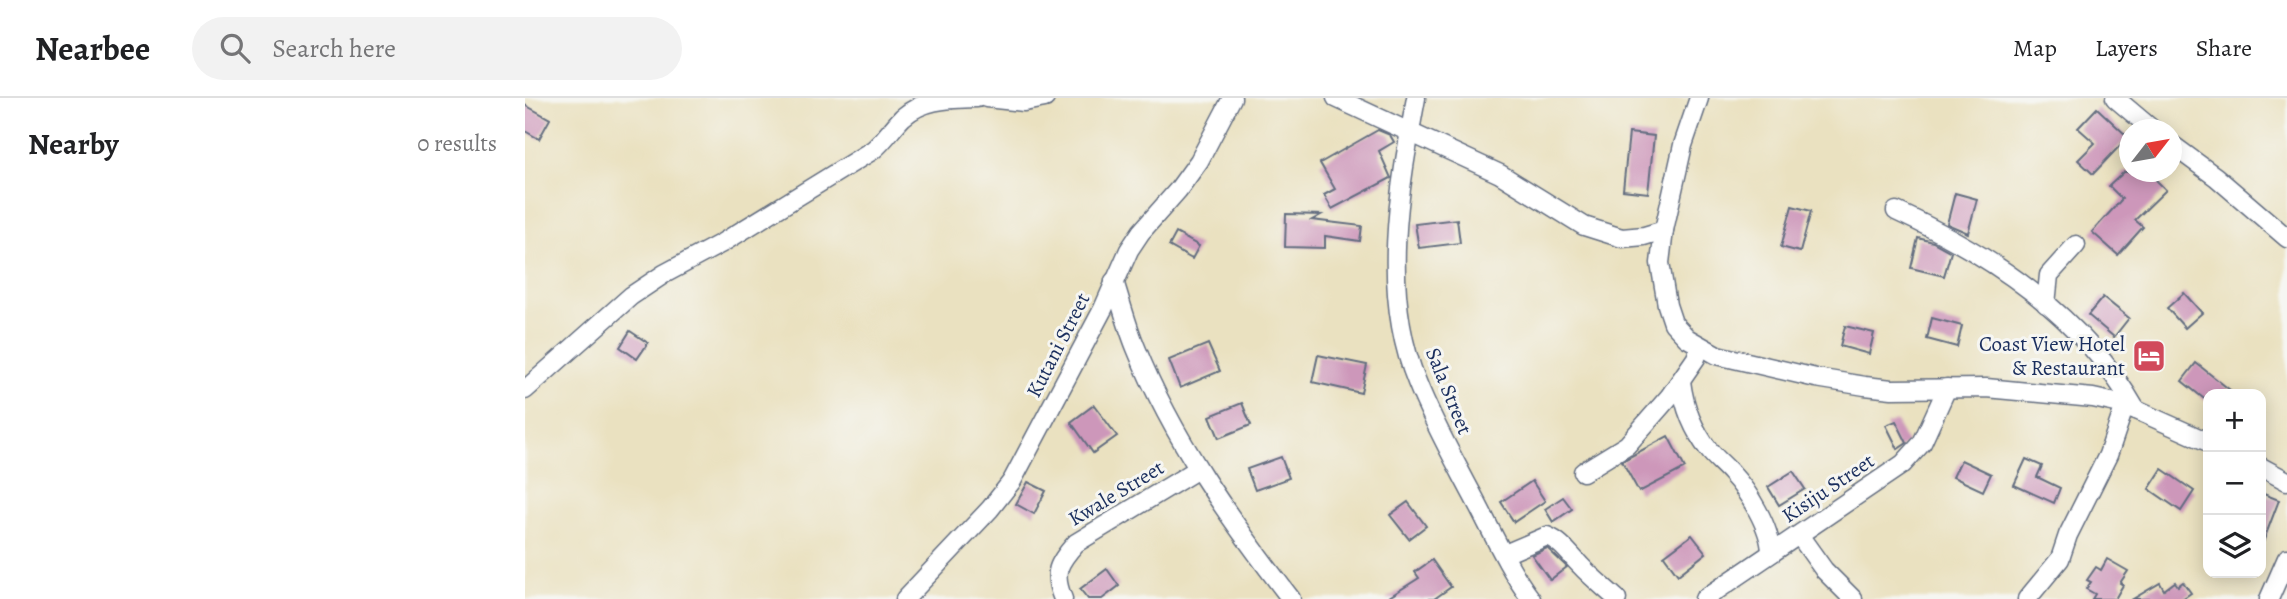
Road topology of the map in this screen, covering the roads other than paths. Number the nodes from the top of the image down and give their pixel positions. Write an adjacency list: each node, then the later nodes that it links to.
1 (977, 98): 9 (street)
2 (986, 98): 3 (street)
3 (1045, 98)
4 (1232, 98): 17 (street, Kutani Street)
5 (1336, 98): 11 (street)
6 (1416, 98): 11 (street, Sala Street)
7 (1699, 98): 14 (street)
8 (2115, 98): 10 (street)
9 (940, 99): 22 (street)
10 (2140, 119)
11 (1410, 133): 14 (street); 31 (street, Sala Street)
12 (2182, 152): 15 (street)
13 (1896, 211): 18 (street)
14 (1664, 230): 19 (street)
15 (2287, 238)
16 (2076, 244): 18 (street)
17 (1114, 281): 25 (street); 33 (street, Kutani Street)
18 (2046, 303): 23 (street)
19 (1700, 346): 20 (street); 21 (street)
20 (1681, 381): 27 (street); 30 (street)
21 (1947, 388): 23 (street); 29 (street, Kisiju Street)
22 (525, 390)
23 (2130, 408): 24 (street); 40 (street)
24 (2203, 440)
25 (1198, 470): 34 (street, Kwale Street); 35 (street)
26 (2266, 470): 28 (street)
27 (1583, 472)
28 (2287, 481)
29 (1799, 535): 30 (street, Kisiju Street); 39 (street)
30 (1771, 554): 38 (street, Kisiju Street)
31 (1505, 555): 36 (street, Sala Street); 37 (street)
32 (2287, 558): 41 (street)
33 (905, 599)
34 (1063, 599)
35 (1291, 599)
36 (1531, 599)
37 (1617, 599)
38 (1704, 599)
39 (1853, 599)
40 (2027, 599)
41 (2269, 599)

